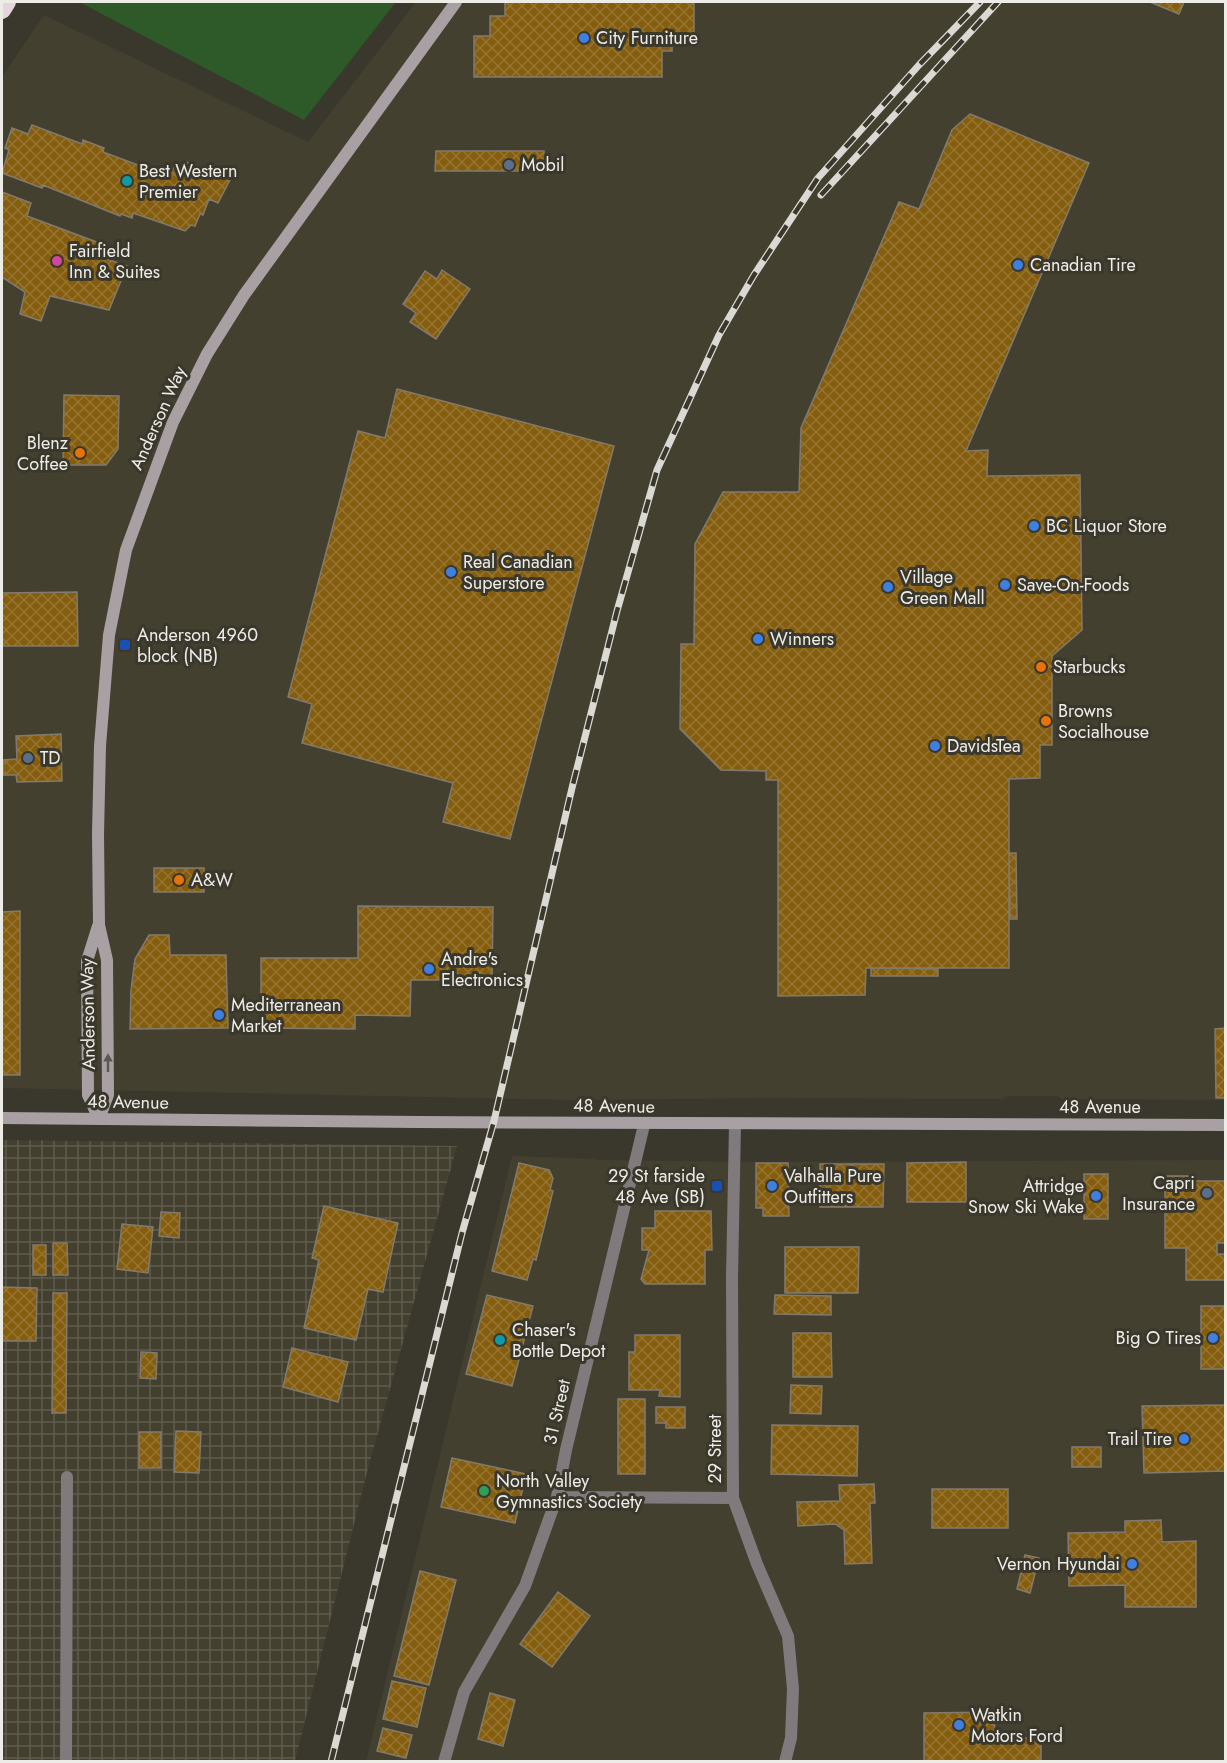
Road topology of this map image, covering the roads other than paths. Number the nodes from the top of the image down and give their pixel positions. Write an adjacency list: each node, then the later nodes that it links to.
1 (7, 2): 3 (highway)
2 (456, 2): 4 (street, Anderson Way)
3 (2, 10)
4 (99, 925): 6 (street, Anderson Way, one-way to 4); 6 (street, Anderson Way)
5 (2, 1118): 6 (street, 48 Avenue)
6 (99, 1119): 7 (street, 48 Avenue)
7 (644, 1125): 8 (street, 48 Avenue); 11 (street, 31 Street)
8 (735, 1125): 9 (street, 48 Avenue); 12 (street, 29 Street)
9 (1225, 1125)
10 (67, 1477): 13 (street)
11 (557, 1497): 12 (street); 14 (street, 31 Street)
12 (733, 1498): 15 (street, 29 Street)
13 (66, 1761)
14 (444, 1761)
15 (785, 1761)

